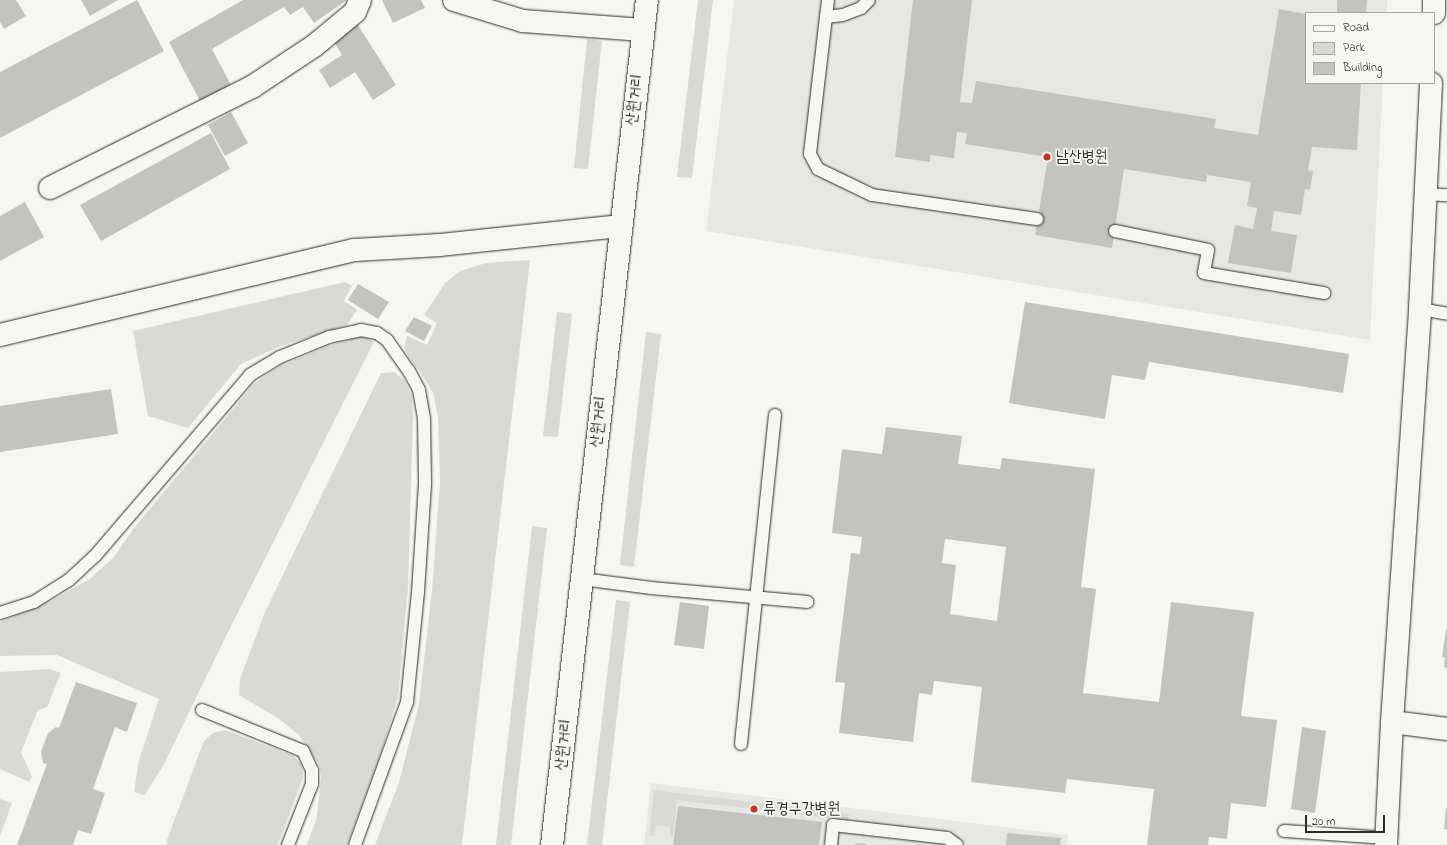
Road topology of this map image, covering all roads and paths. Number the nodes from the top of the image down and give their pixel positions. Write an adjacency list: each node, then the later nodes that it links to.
1 (360, 0): 11 (street)
2 (454, 0): 9 (street)
3 (647, 0): 9 (street, 산원거리)
4 (828, 0): 8 (lane)
5 (869, 0): 8 (lane)
6 (1434, 0): 7 (street)
7 (1434, 12)
8 (826, 17): 14 (lane)
9 (643, 30): 15 (street, 산원거리)
10 (1430, 84): 12 (street)
11 (50, 188)
12 (1425, 194): 13 (lane); 18 (street)
13 (1447, 195)
14 (1037, 219)
15 (620, 226): 20 (street); 22 (street, 산원거리)
16 (1115, 231): 17 (lane)
17 (1324, 293)
18 (1420, 309): 19 (lane); 27 (street)
19 (1447, 314)
20 (0, 335)
21 (775, 415): 23 (lane)
22 (582, 579): 23 (lane); 34 (street, 산원거리)
23 (756, 597): 24 (lane); 29 (lane)
24 (807, 602)
25 (0, 613): 33 (lane)
26 (202, 710): 32 (lane)
27 (1392, 722): 28 (street); 31 (street)
28 (1447, 729)
29 (741, 744)
30 (1284, 832): 31 (lane)
31 (1386, 841)
32 (288, 845)
33 (355, 845)
34 (552, 845)
35 (831, 845): 36 (lane)
36 (957, 845)

